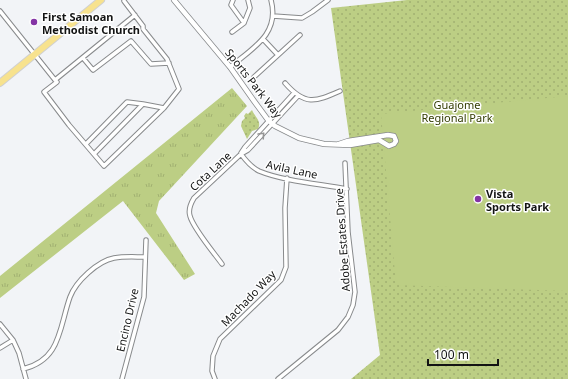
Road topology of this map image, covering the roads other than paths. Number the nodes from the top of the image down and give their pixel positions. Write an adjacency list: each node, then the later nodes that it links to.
1 (101, 0): 15 (main road)
2 (174, 0): 19 (street, Sports Park Way)
3 (233, 0): 11 (street)
4 (248, 0): 11 (street)
5 (271, 0): 10 (street)
6 (328, 0): 10 (street)
7 (124, 1): 9 (street)
8 (0, 10): 15 (street)
9 (135, 15): 17 (street); 18 (street)
10 (273, 16): 14 (street)
11 (244, 24): 12 (street)
12 (232, 32)
13 (300, 35): 16 (street)
14 (263, 39): 16 (street); 19 (street)
15 (35, 54): 21 (street); 22 (main road)
16 (278, 55): 20 (street)
17 (83, 58): 18 (street); 21 (street)
18 (169, 63): 28 (street)
19 (230, 66): 29 (street, Sports Park Way)
20 (254, 77)
21 (55, 80): 31 (street)
22 (0, 83)
23 (285, 83): 25 (street)
24 (340, 92): 26 (street)
25 (294, 93): 26 (street); 29 (street, Cota Lane)
26 (298, 96): 30 (street, Cota Lane)
27 (143, 104): 28 (street); 31 (street); 33 (street)
28 (164, 108): 33 (street)
29 (268, 120): 30 (street, Sports Park Way); 34 (street, Cota Lane)
30 (273, 124): 32 (street, Sports Park Way); 34 (street, Cota Lane, one-way to 30)
31 (86, 144): 33 (street)
32 (339, 144): 32 (street, Sports Park Way)
33 (94, 154)
34 (241, 154): 36 (street, Avila Lane); 40 (street, Cota Lane)
35 (345, 163): 37 (street, Adobe Estates Drive)
36 (287, 178): 37 (street, Avila Lane); 47 (street, Machado Way)
37 (347, 189): 48 (street, Adobe Estates Drive)
38 (146, 240): 39 (street, Encino Drive)
39 (145, 258): 44 (street); 46 (street, Encino Drive)
40 (222, 264)
41 (0, 324): 42 (street)
42 (13, 340): 43 (street); 44 (street)
43 (0, 348)
44 (23, 369): 45 (street)
45 (26, 379)
46 (122, 379)
47 (215, 379)
48 (278, 379)

